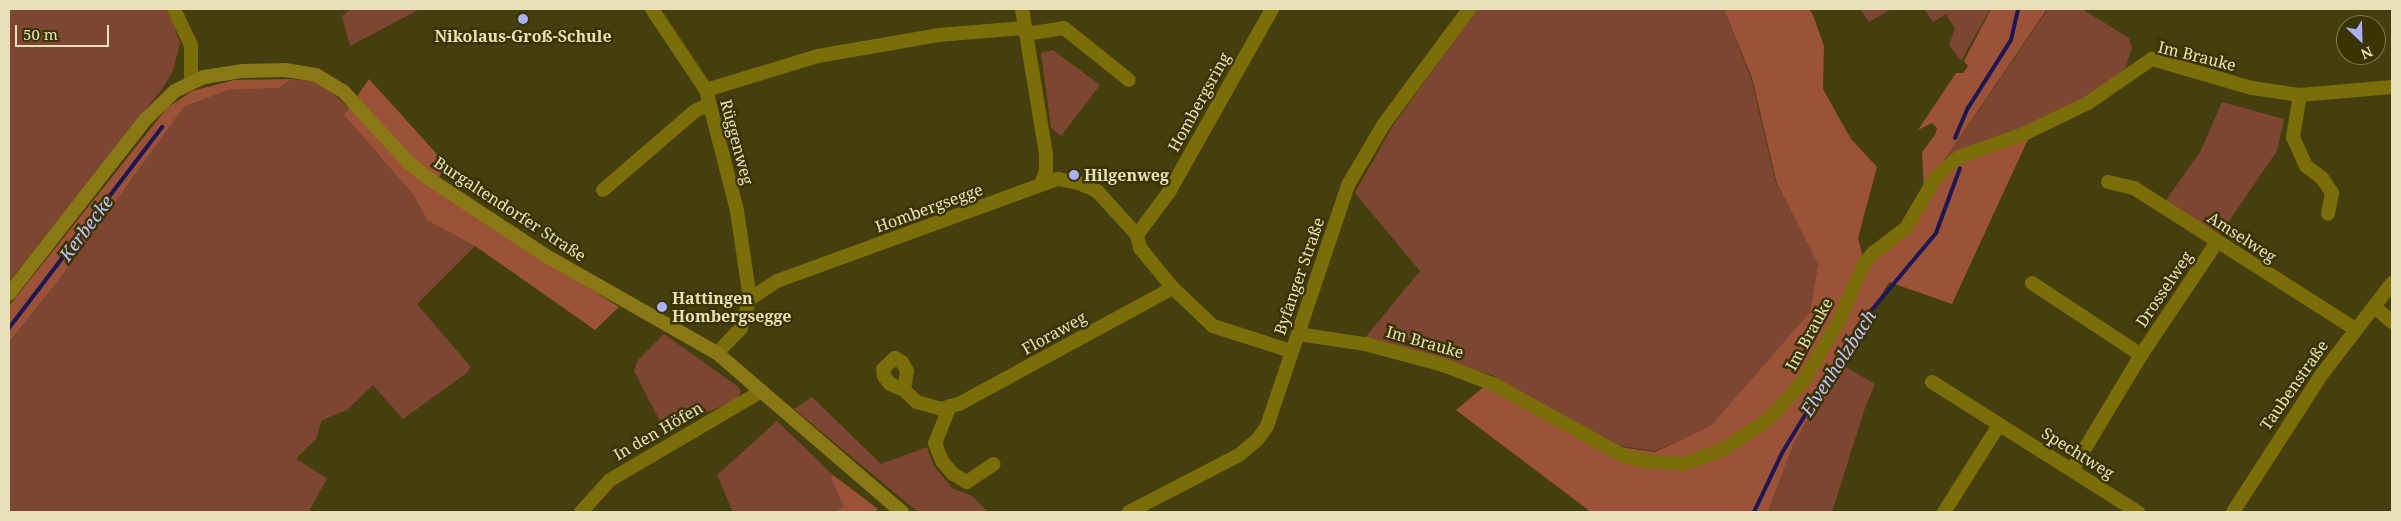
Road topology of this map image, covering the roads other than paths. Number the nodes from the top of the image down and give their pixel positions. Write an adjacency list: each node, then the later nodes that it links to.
1 (174, 9): 8 (street)
2 (652, 9): 10 (street, Rüggenweg)
3 (1022, 9): 6 (street)
4 (1272, 9): 17 (street, Hombergsring)
5 (1469, 9): 27 (street, Byfanger Straße)
6 (1025, 31): 7 (street); 10 (street); 14 (street)
7 (1129, 80)
8 (191, 82): 22 (main road, Burgaltendorfer Straße); 29 (main road, Burgaltendorfer Straße)
9 (2392, 87): 11 (street, Im Brauke)
10 (706, 90): 12 (street, Rüggenweg)
11 (2300, 95): 16 (street); 27 (street, Im Brauke)
12 (708, 105): 15 (street); 23 (street, Rüggenweg)
13 (2108, 182): 18 (street, Amselweg)
14 (1041, 184): 17 (street); 23 (street, Hombergsegge)
15 (602, 190)
16 (2328, 214)
17 (1138, 235): 21 (street)
18 (2217, 242): 26 (street, Amselweg); 30 (street, Drosselweg)
19 (2032, 283): 30 (street, Drosselweg)
20 (2392, 283): 24 (street, Taubenstraße)
21 (1173, 288): 28 (street); 34 (street, Floraweg)
22 (9, 294)
23 (750, 299): 29 (street)
24 (2374, 306): 25 (street); 26 (street, Taubenstraße)
25 (2392, 322)
26 (2355, 329): 43 (street, Taubenstraße)
27 (1298, 334): 28 (street, Byfanger Straße)
28 (1291, 351): 40 (street, Byfanger Straße)
29 (717, 353): 33 (main road, Burgaltendorfer Straße)
30 (2141, 355): 37 (street, Drosselweg)
31 (1932, 382): 35 (street, Spechtweg)
32 (904, 390): 34 (street)
33 (762, 391): 38 (street, In den Höfen); 39 (main road, Burgaltendorfer Straße)
34 (950, 406): 36 (street)
35 (2000, 425): 37 (street, Spechtweg); 41 (street)
36 (994, 464)
37 (2072, 470): 42 (street, Spechtweg)
38 (581, 512)
39 (902, 512)
40 (1129, 512)
41 (1944, 512)
42 (2138, 512)
43 (2233, 512)

